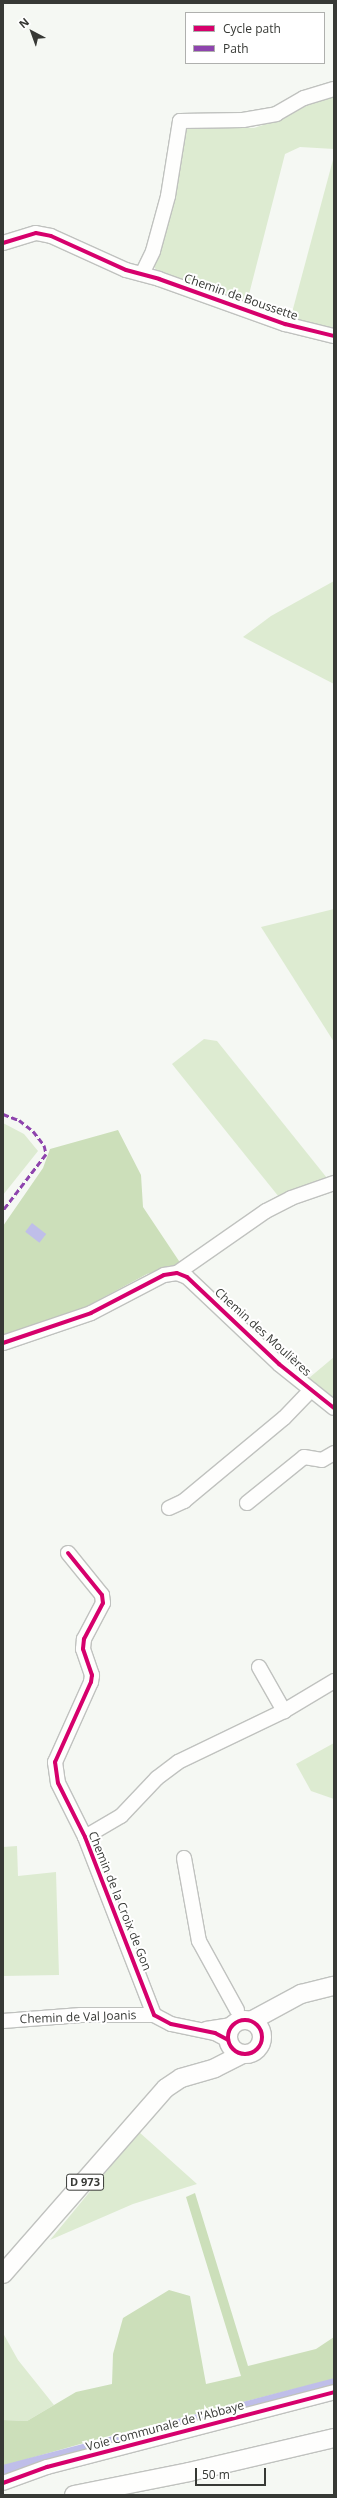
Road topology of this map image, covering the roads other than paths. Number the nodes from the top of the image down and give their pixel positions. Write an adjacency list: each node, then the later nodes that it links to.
1 (334, 89): 3 (street)
2 (3, 243): 3 (street, Chemin de Boussette)
3 (142, 274): 4 (street, Chemin de Boussette)
4 (334, 336)
5 (334, 1183): 6 (street)
6 (177, 1273): 7 (street); 8 (street, Chemin des Moulières)
7 (3, 1343)
8 (311, 1390): 9 (street, Chemin des Moulières); 12 (street)
9 (334, 1408)
10 (334, 1453): 11 (street)
11 (247, 1503)
12 (170, 1508)
13 (68, 1553): 17 (street, Chemin de la Croix de Gon)
14 (259, 1667): 16 (street)
15 (334, 1681): 16 (street)
16 (284, 1712): 17 (street)
17 (85, 1837): 20 (street, Chemin de la Croix de Gon)
18 (184, 1858): 22 (street)
19 (334, 1987): 22 (main road); 23 (main road)
20 (154, 2015): 21 (street, Chemin de Val Joanis); 22 (street)
21 (3, 2021)
22 (237, 2026): 23 (main road); 24 (main road); 25 (main road)
23 (262, 2036): 24 (main road)
24 (242, 2054): 25 (main road, D 973)
25 (208, 2069): 26 (main road, D 973)
26 (3, 2274)
27 (334, 2392): 29 (street, Voie Communale de l'Abbaye)
28 (334, 2438): 30 (main road)
29 (3, 2482)
30 (74, 2495)

